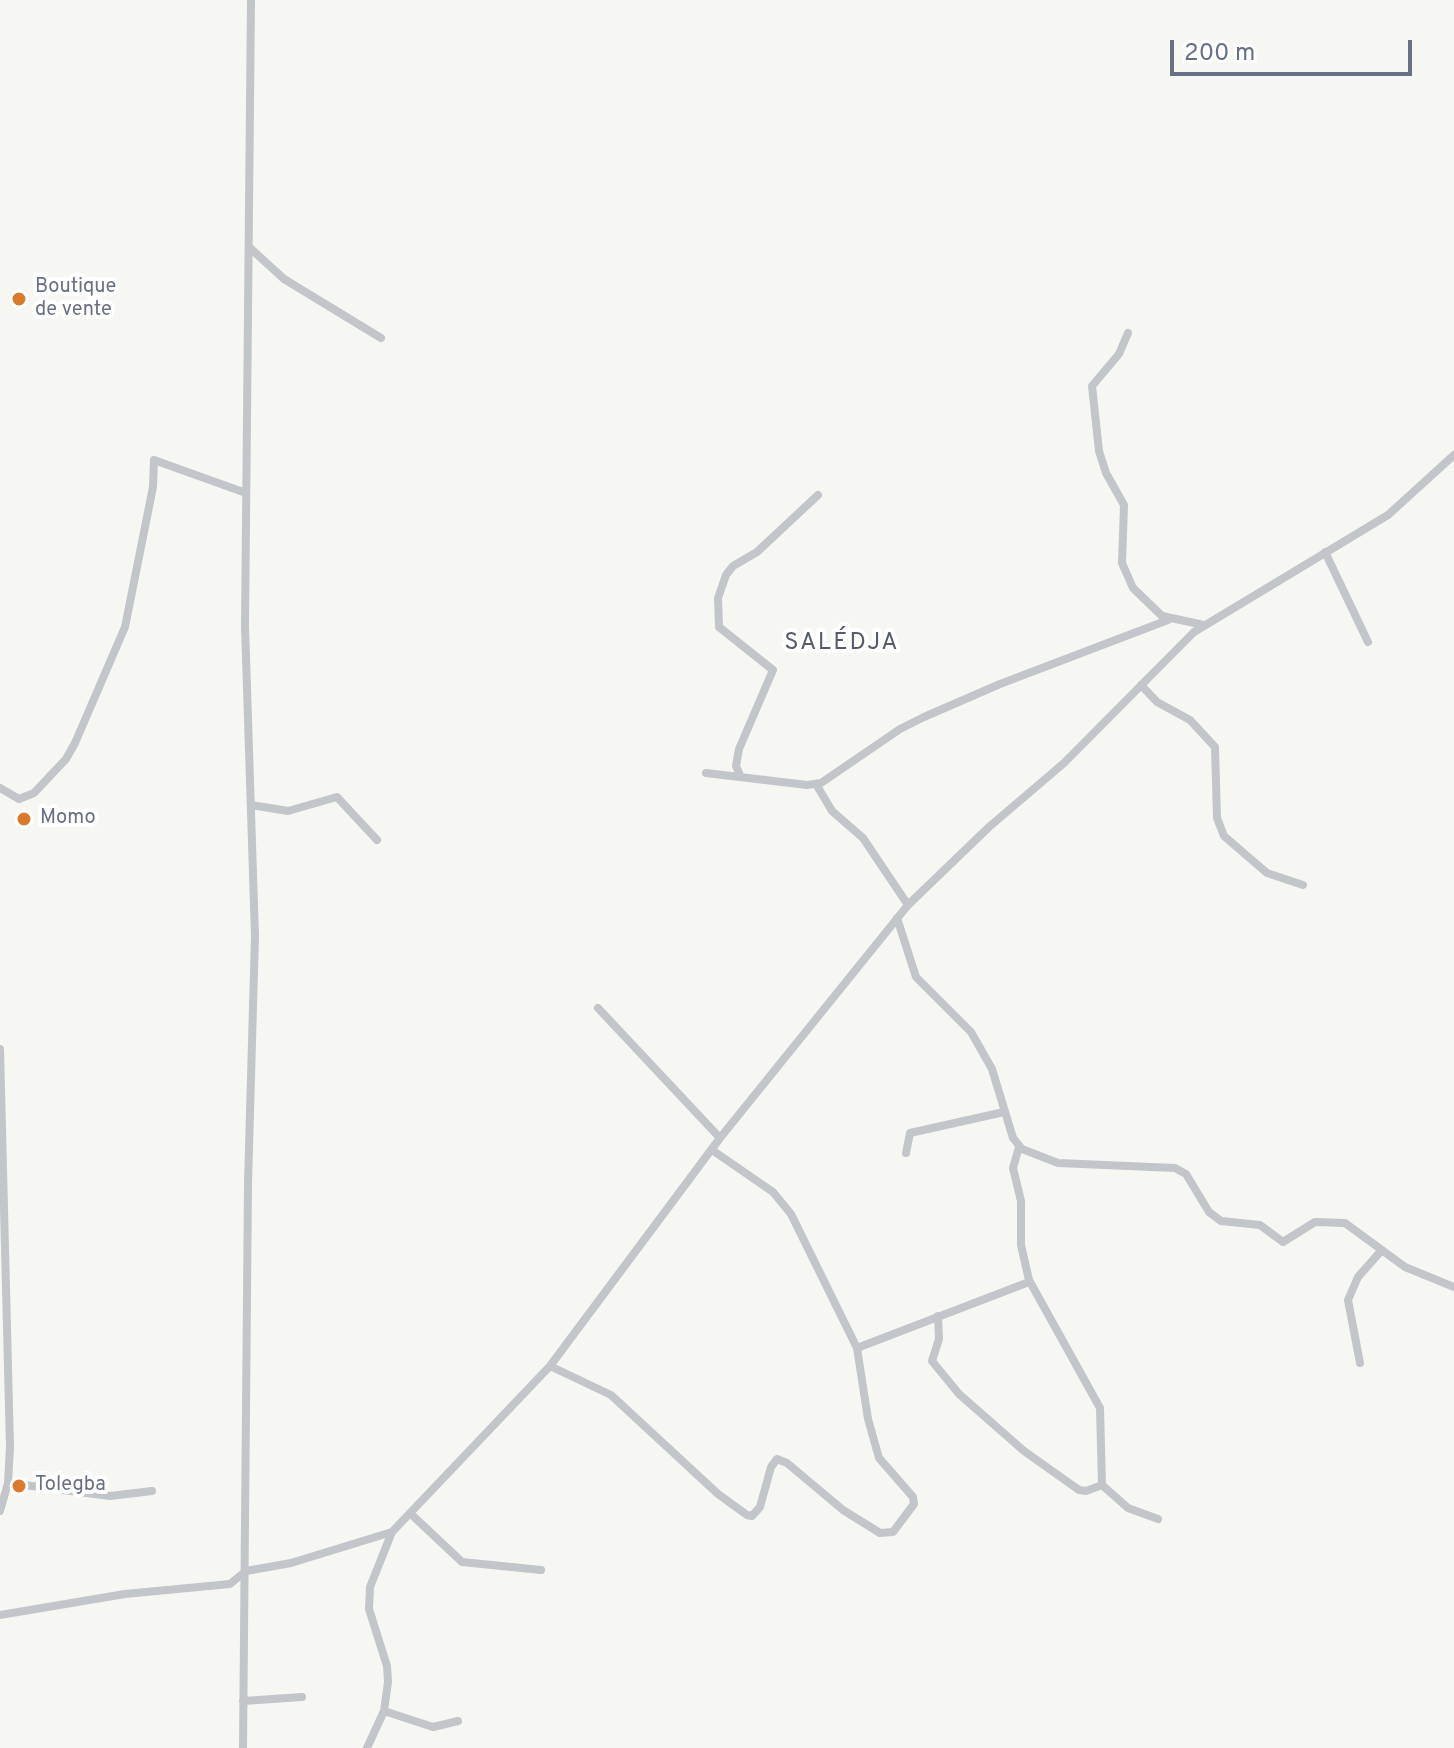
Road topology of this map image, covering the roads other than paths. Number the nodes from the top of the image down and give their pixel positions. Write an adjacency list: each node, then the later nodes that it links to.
1 (251, 0): 2 (street)
2 (249, 247): 4 (street); 6 (street)
3 (1128, 333): 9 (street)
4 (381, 338)
5 (1454, 455): 8 (street)
6 (246, 493): 16 (street); 17 (street)
7 (818, 495): 14 (street)
8 (1325, 552): 10 (street); 11 (street)
9 (1168, 620): 10 (street); 15 (street)
10 (1204, 625): 12 (street)
11 (1368, 642)
12 (1141, 685): 19 (street); 20 (street)
13 (706, 773): 14 (street)
14 (740, 775): 15 (street)
15 (816, 784): 20 (street)
16 (0, 788)
17 (251, 805): 18 (street); 45 (street)
18 (377, 840)
19 (1303, 885)
20 (908, 905): 21 (street)
21 (897, 918): 24 (street); 26 (street)
22 (598, 1008): 26 (street)
23 (0, 1049): 25 (street)
24 (1004, 1112): 27 (street); 29 (street)
25 (2, 1136): 37 (street)
26 (720, 1138): 28 (street)
27 (1019, 1147): 30 (street); 31 (street)
28 (712, 1150): 34 (street); 36 (street)
29 (906, 1153)
30 (1381, 1251): 32 (street); 35 (street)
31 (1029, 1282): 33 (street); 38 (street)
32 (1454, 1287)
33 (938, 1316): 34 (street); 38 (street)
34 (857, 1348): 36 (street)
35 (1360, 1363)
36 (550, 1366): 41 (street)
37 (8, 1483): 39 (street); 40 (street)
38 (1102, 1485): 42 (street)
39 (152, 1491)
40 (0, 1511)
41 (412, 1515): 43 (street); 44 (street)
42 (1158, 1519)
43 (392, 1532): 45 (street); 49 (street)
44 (541, 1570)
45 (246, 1571): 46 (street); 48 (street)
46 (0, 1615)
47 (302, 1697): 48 (street)
48 (243, 1701): 51 (street)
49 (384, 1711): 50 (street); 52 (street)
50 (458, 1721)
51 (243, 1748)
52 (367, 1748)

